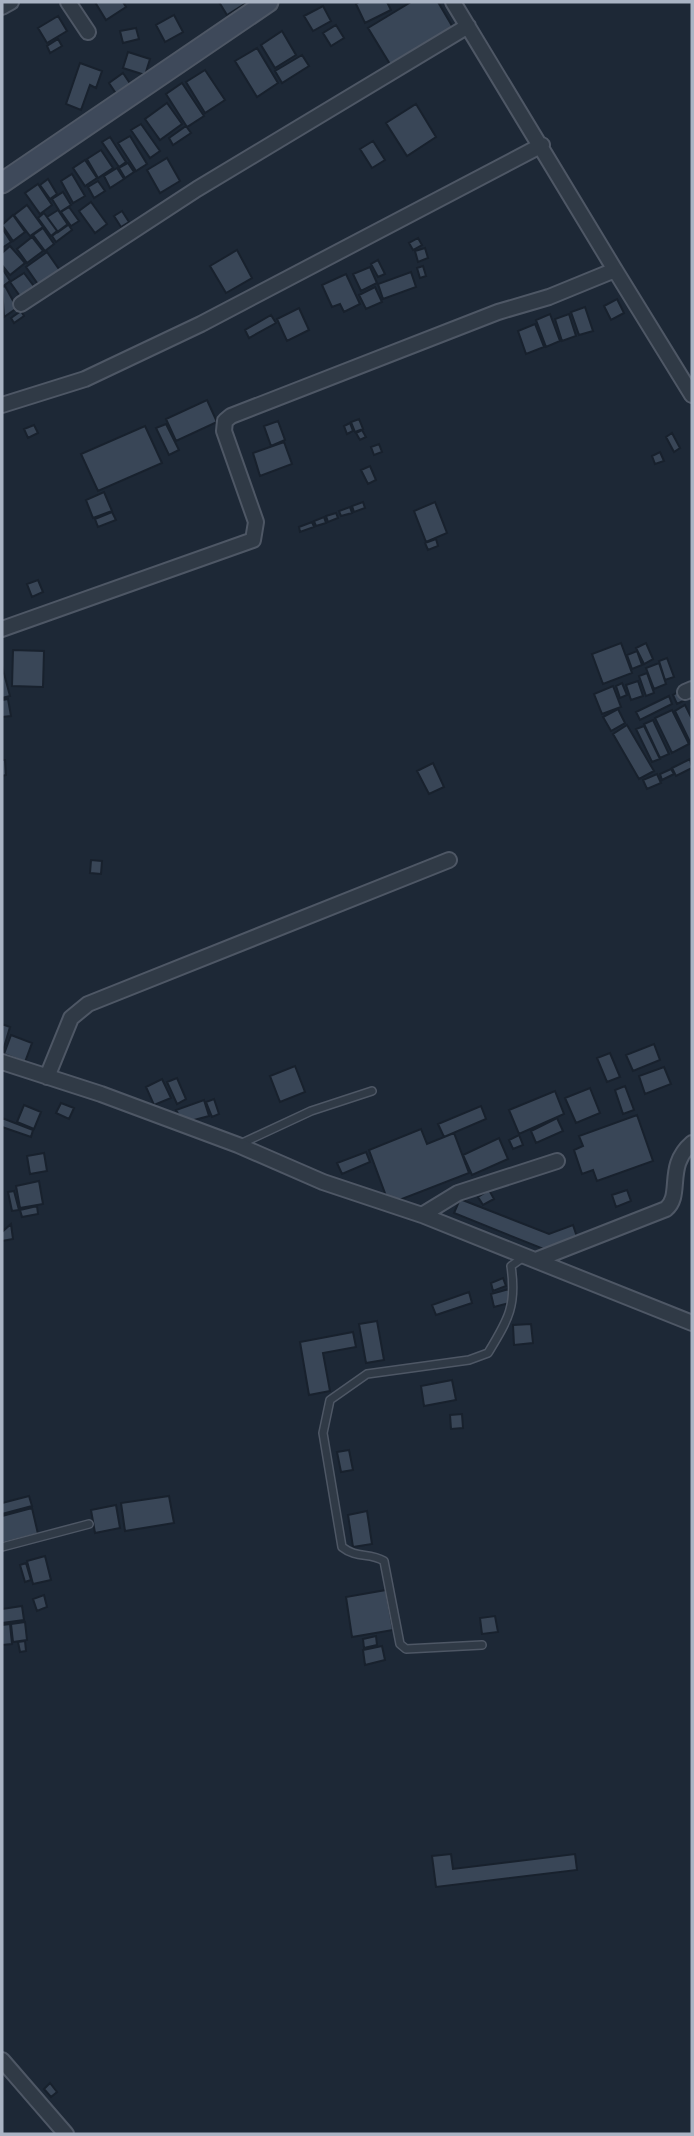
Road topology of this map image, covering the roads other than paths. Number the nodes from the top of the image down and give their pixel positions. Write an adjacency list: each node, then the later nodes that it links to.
1 (11, 2): 5 (street)
2 (68, 2): 7 (street)
3 (268, 2): 9 (main road)
4 (453, 2): 6 (street)
5 (2, 8)
6 (468, 26): 8 (street); 11 (street)
7 (88, 32)
8 (542, 145): 10 (street); 13 (street)
9 (2, 183)
10 (615, 270): 12 (street); 14 (street)
11 (21, 304)
12 (692, 395)
13 (2, 405)
14 (2, 629)
15 (449, 860): 17 (street)
16 (2, 1062): 17 (street)
17 (47, 1077): 20 (street)
18 (372, 1091): 20 (lane)
19 (692, 1143): 23 (street)
20 (238, 1146): 22 (street)
21 (557, 1161): 22 (street)
22 (422, 1215): 23 (street)
23 (531, 1257): 24 (street); 27 (lane)
24 (692, 1323)
25 (89, 1524): 26 (lane)
26 (2, 1547)
27 (482, 1645)
28 (2, 2060): 29 (street)
29 (66, 2134)

